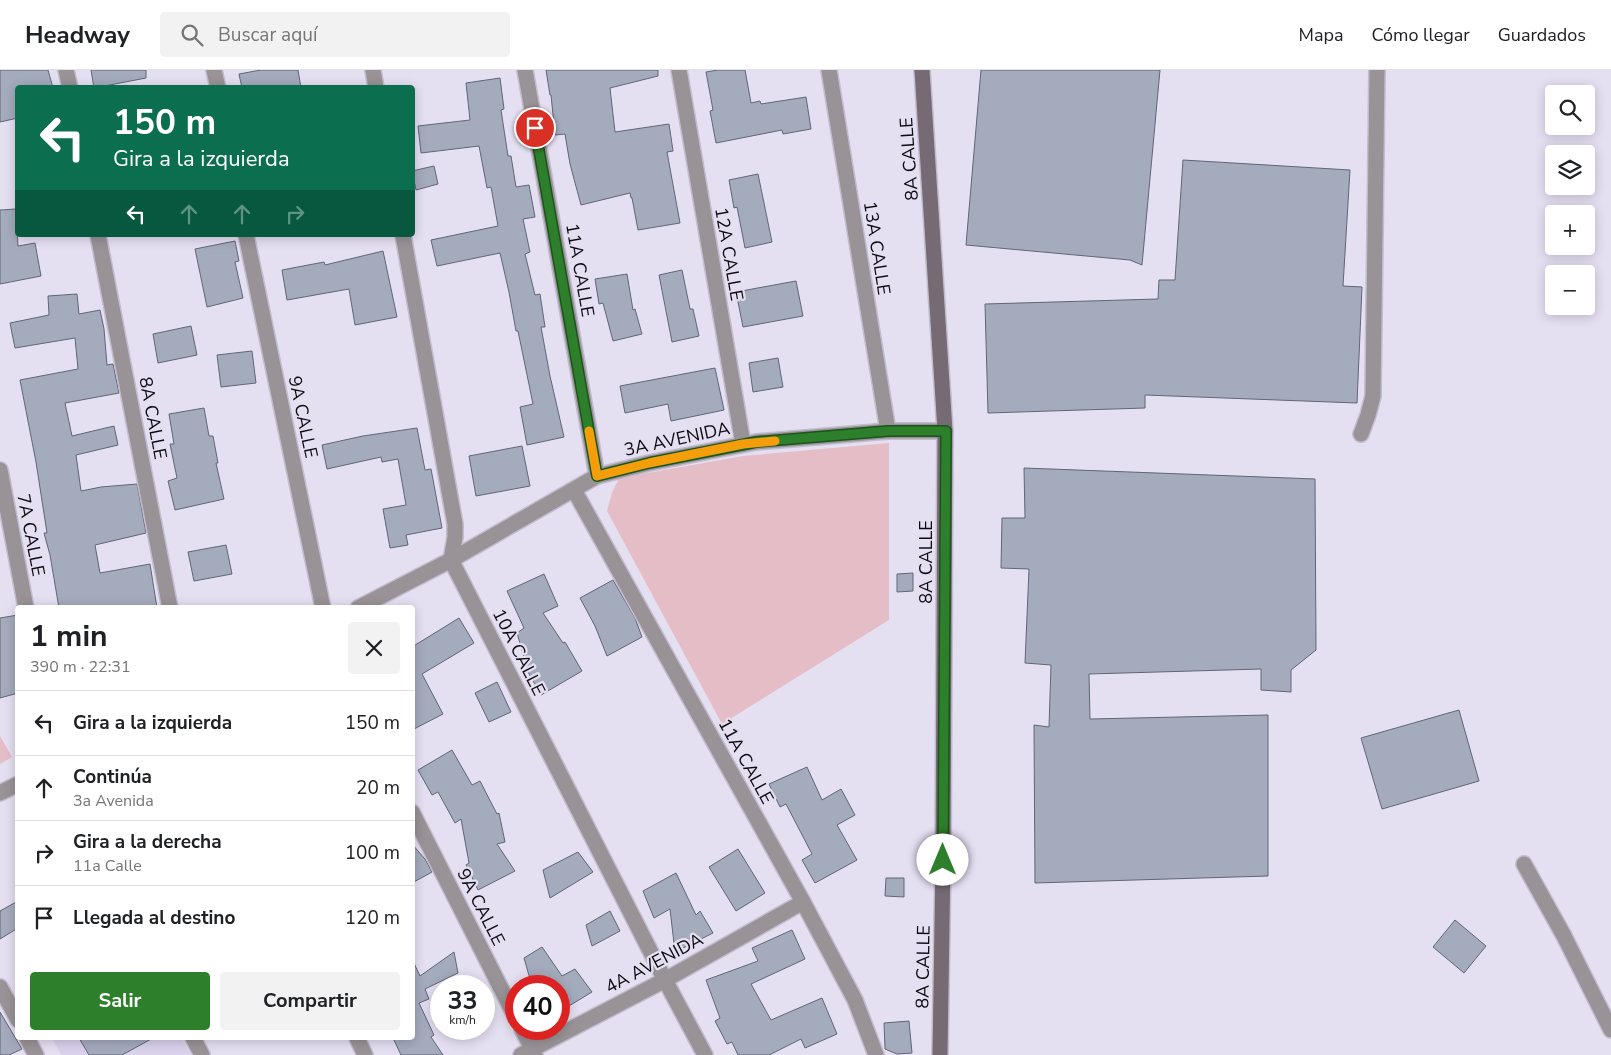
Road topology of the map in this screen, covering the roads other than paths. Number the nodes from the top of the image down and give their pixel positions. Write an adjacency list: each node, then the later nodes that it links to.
1 (66, 70): 9 (street)
2 (214, 70): 10 (street)
3 (372, 70): 11 (street)
4 (525, 70): 20 (street, 11A CALLE)
5 (679, 70): 18 (street, 12A CALLE)
6 (829, 70): 15 (street, 13A CALLE)
7 (922, 70): 16 (street, 8A CALLE)
8 (1377, 70): 17 (street)
9 (69, 85)
10 (217, 85)
11 (375, 85)
12 (98, 237): 24 (street, 8A CALLE)
13 (246, 237): 25 (street, 9A CALLE)
14 (402, 237): 22 (street)
15 (888, 431): 16 (street, 3A AVENIDA); 18 (street, 3A AVENIDA)
16 (946, 431): 47 (street, 8A CALLE)
17 (1361, 434)
18 (743, 444): 20 (street, 3A AVENIDA)
19 (0, 470): 23 (street, 7A CALLE)
20 (597, 476): 21 (street, 3A AVENIDA)
21 (574, 490): 22 (street, 3A AVENIDA); 31 (street, 11A CALLE)
22 (451, 560): 26 (street, 3A AVENIDA); 32 (street, 10A CALLE)
23 (25, 605)
24 (169, 605)
25 (322, 605)
26 (364, 605)
27 (15, 786): 28 (street)
28 (0, 793)
29 (415, 818): 34 (street, 9A CALLE)
30 (1524, 864): 36 (street)
31 (803, 902): 32 (street, 4A AVENIDA); 46 (street, 11A CALLE)
32 (665, 980): 41 (street, 4A AVENIDA); 45 (street, 10A CALLE)
33 (0, 987): 35 (street)
34 (505, 996)
35 (15, 1014)
36 (1611, 1030)
37 (27, 1040): 42 (street)
38 (194, 1040): 43 (street)
39 (358, 1040): 44 (street)
40 (525, 1040): 41 (street)
41 (529, 1053)
42 (36, 1055)
43 (202, 1055)
44 (366, 1055)
45 (705, 1055)
46 (876, 1055)
47 (940, 1055)

